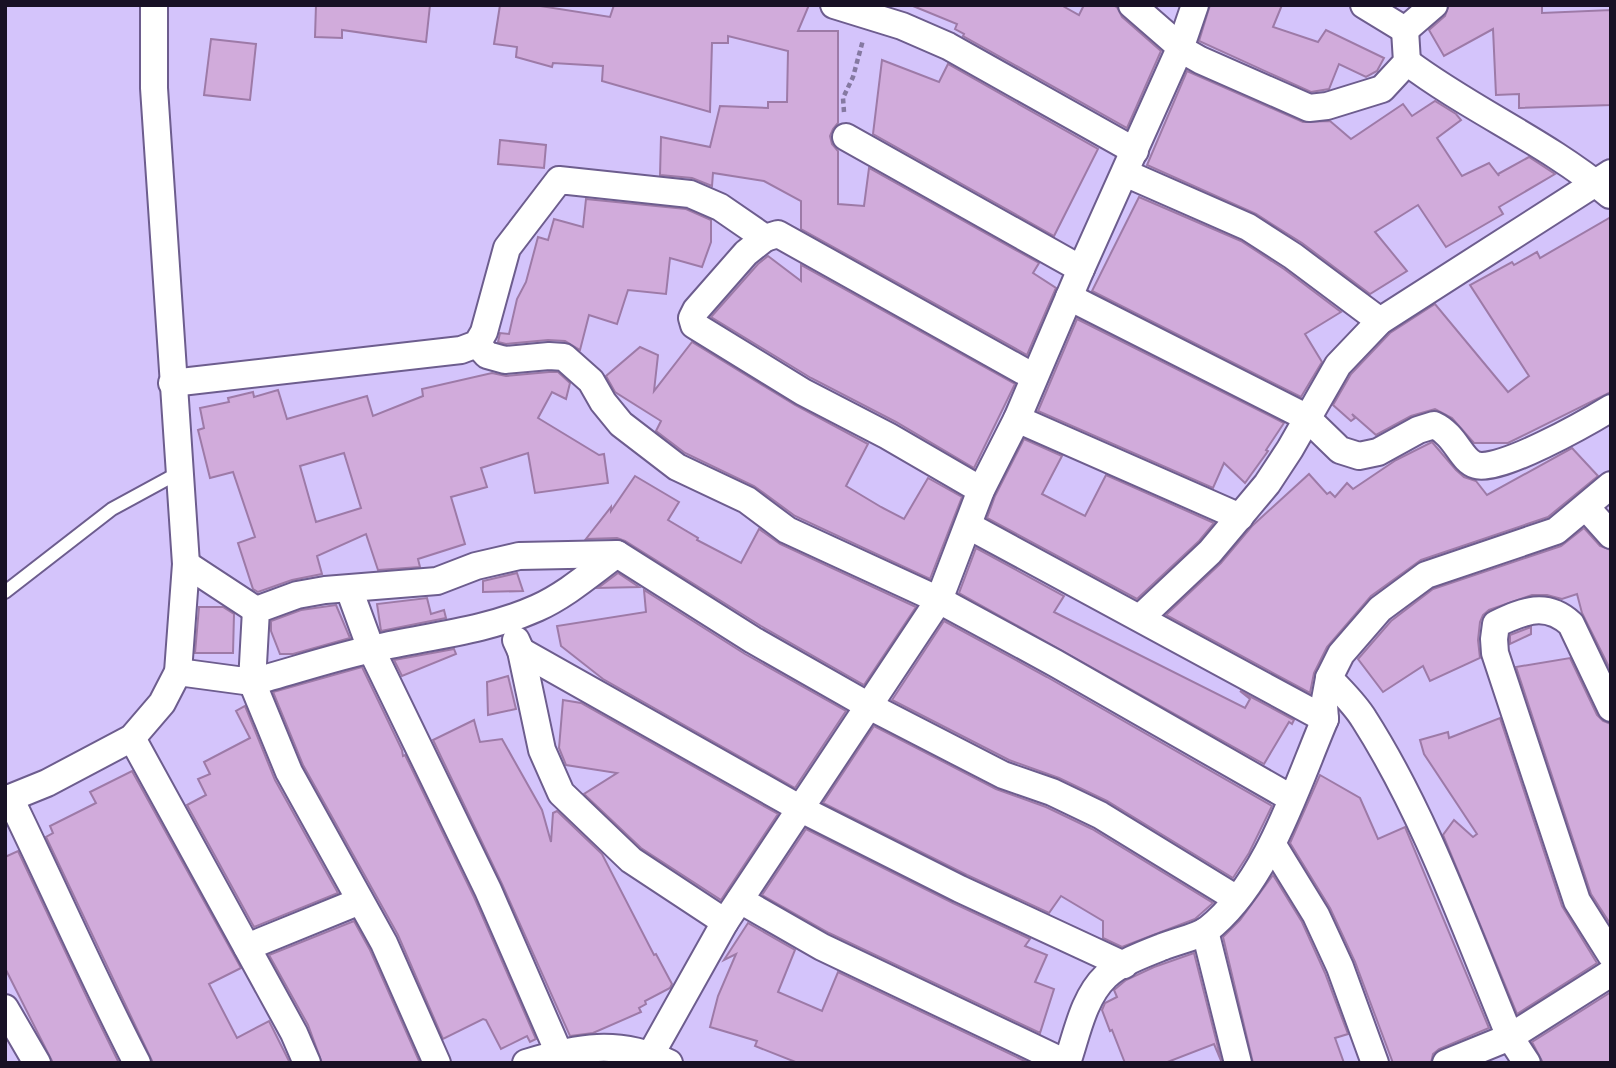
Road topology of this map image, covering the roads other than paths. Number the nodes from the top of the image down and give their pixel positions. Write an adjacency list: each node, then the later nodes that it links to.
1 (154, 5): 19 (street)
2 (834, 5): 11 (street)
3 (1132, 5): 8 (street)
4 (1195, 5): 8 (street)
5 (1364, 5): 7 (street)
6 (1434, 5): 7 (street)
7 (1405, 30): 9 (street)
8 (1181, 46): 9 (street); 11 (street)
9 (1407, 62): 12 (street)
10 (846, 137): 14 (street)
11 (1130, 162): 14 (street); 16 (street)
12 (1606, 184): 16 (street)
13 (765, 239): 17 (street); 18 (street); 25 (street)
14 (1081, 269): 15 (street)
15 (1069, 297): 18 (street); 21 (street)
16 (1380, 321): 21 (street)
17 (477, 344): 19 (street); 34 (street)
18 (1034, 377): 22 (street)
19 (172, 383): 23 (street)
20 (1610, 410): 21 (street)
21 (1306, 417): 27 (street)
22 (1017, 419): 25 (street); 27 (street)
23 (181, 472): 31 (street); 33 (lane)
24 (1611, 485): 26 (street)
25 (981, 490): 28 (street)
26 (1586, 507): 29 (street); 41 (street)
27 (1240, 517): 36 (street)
28 (969, 526): 34 (street); 36 (street)
29 (1611, 535)
30 (617, 554): 32 (street); 37 (street); 43 (street)
31 (186, 564): 35 (street); 40 (street)
32 (349, 589): 35 (street); 38 (street)
33 (5, 592)
34 (939, 600): 43 (street); 47 (street)
35 (256, 610): 42 (street)
36 (1141, 617): 45 (street)
37 (506, 619): 38 (street); 39 (street)
38 (372, 649): 42 (street); 62 (street)
39 (521, 651): 49 (street); 54 (street)
40 (178, 672): 42 (street); 46 (street)
41 (1329, 678): 45 (street); 61 (street)
42 (251, 682): 53 (street)
43 (869, 706): 49 (street); 51 (street)
44 (1611, 708): 57 (street)
45 (1325, 719): 47 (street)
46 (132, 738): 48 (street); 56 (street)
47 (1291, 798): 50 (street)
48 (8, 799): 65 (street)
49 (801, 809): 52 (street); 58 (street)
50 (1273, 845): 51 (street); 71 (street)
51 (1237, 899): 55 (street)
52 (740, 900): 54 (street); 69 (street)
53 (360, 901): 56 (street); 67 (street)
54 (725, 922): 63 (street)
55 (1205, 931): 58 (street); 70 (street)
56 (247, 947): 66 (street)
57 (1611, 955)
58 (1124, 965): 69 (street)
59 (1611, 973): 61 (street)
60 (5, 1008): 64 (street)
61 (1510, 1037): 72 (street); 73 (street)
62 (559, 1052): 63 (street); 68 (street)
63 (656, 1060)
64 (37, 1063)
65 (137, 1063)
66 (307, 1063)
67 (437, 1063)
68 (526, 1063)
69 (1066, 1063)
70 (1238, 1063)
71 (1375, 1063)
72 (1446, 1063)
73 (1527, 1063)

